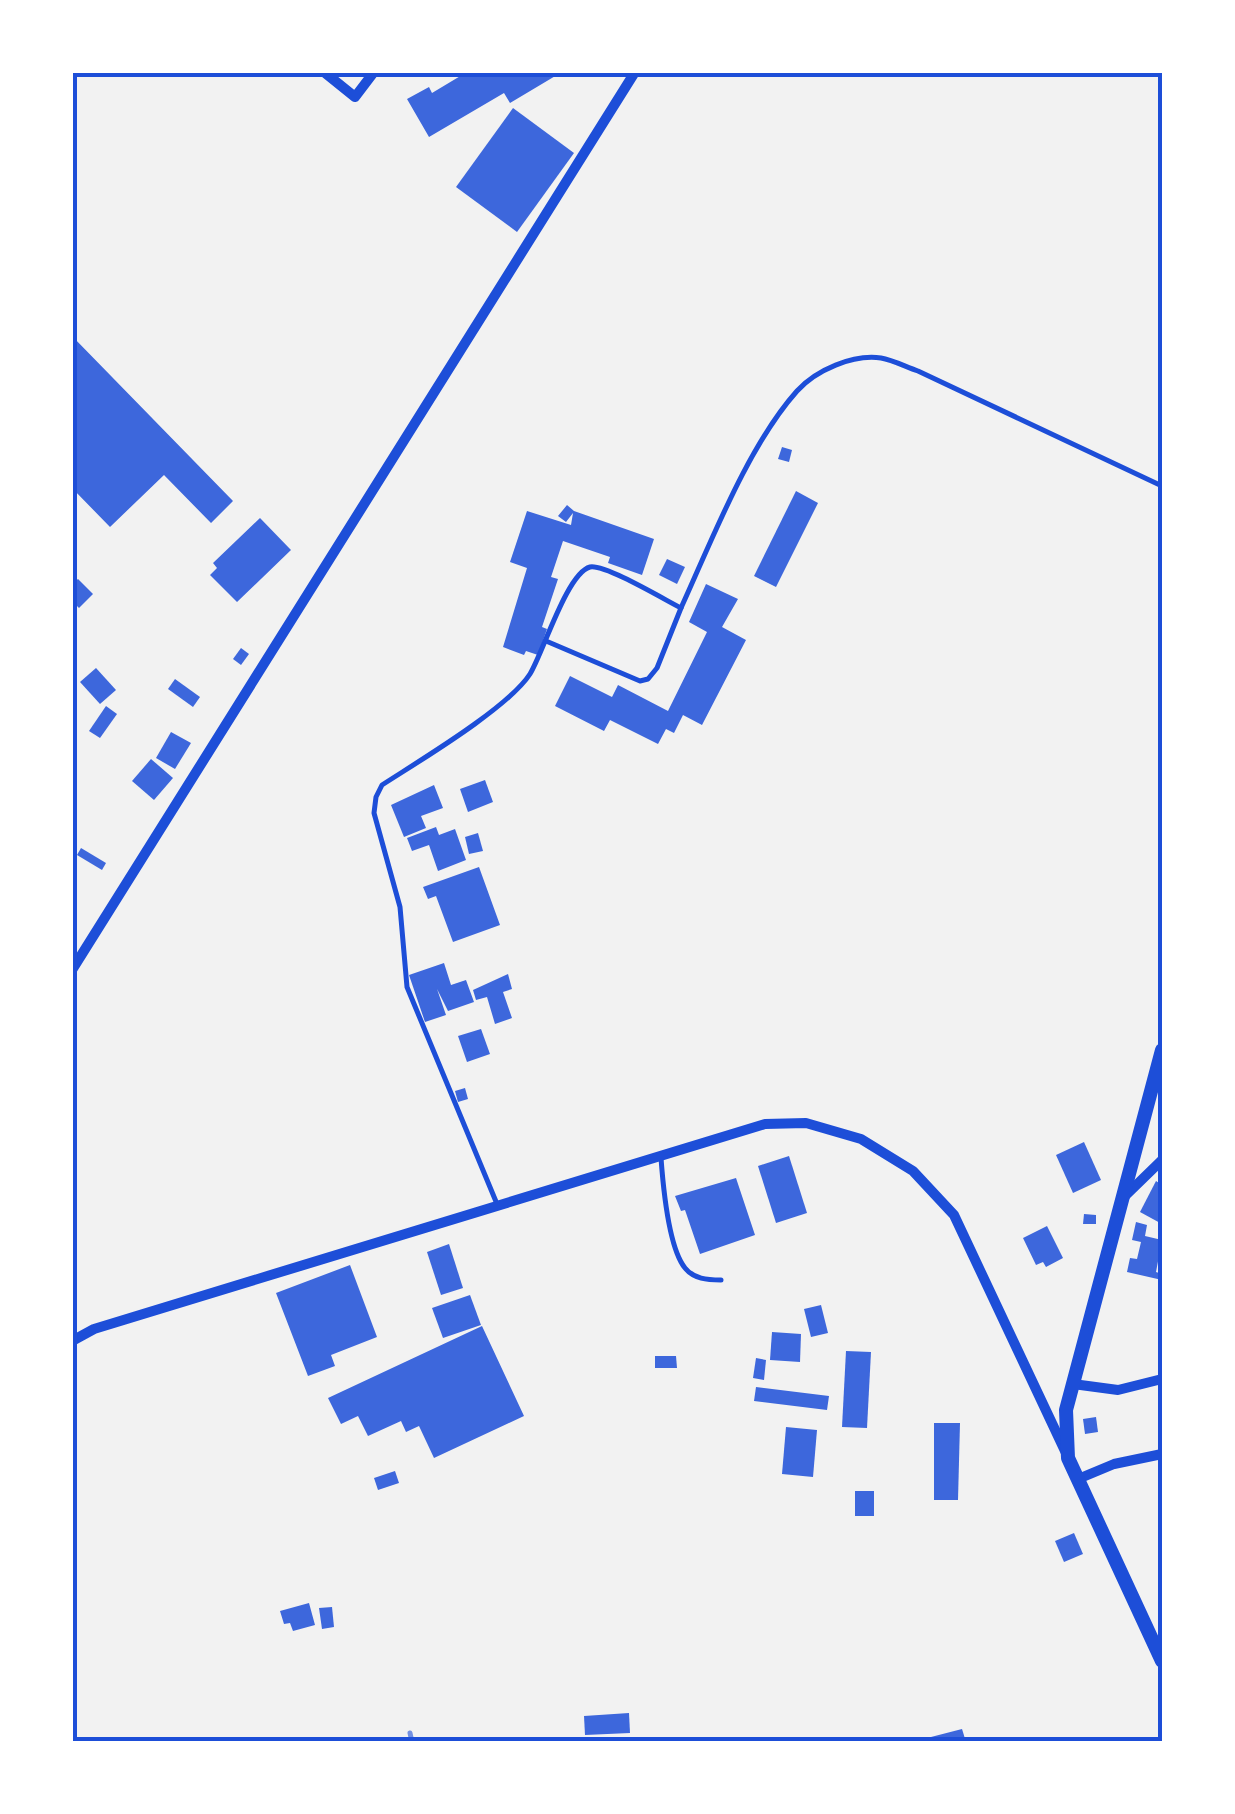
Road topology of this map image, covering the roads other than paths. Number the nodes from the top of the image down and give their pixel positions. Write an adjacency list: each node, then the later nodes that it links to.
1 (324, 72): 2 (street)
2 (374, 72)
3 (635, 72): 7 (street)
4 (1162, 486): 5 (lane)
5 (681, 608): 6 (lane); 6 (lane)
6 (546, 641): 12 (lane)
7 (72, 970)
8 (1162, 1050): 11 (main road)
9 (661, 1155): 12 (street); 13 (lane); 18 (street)
10 (1162, 1160): 11 (street)
11 (1120, 1200): 16 (main road)
12 (498, 1207): 14 (street)
13 (721, 1280)
14 (72, 1341)
15 (1162, 1379): 16 (street)
16 (1072, 1384): 18 (main road)
17 (1162, 1454): 19 (street)
18 (1068, 1458): 19 (main road)
19 (1078, 1479): 20 (main road)
20 (1162, 1661)

